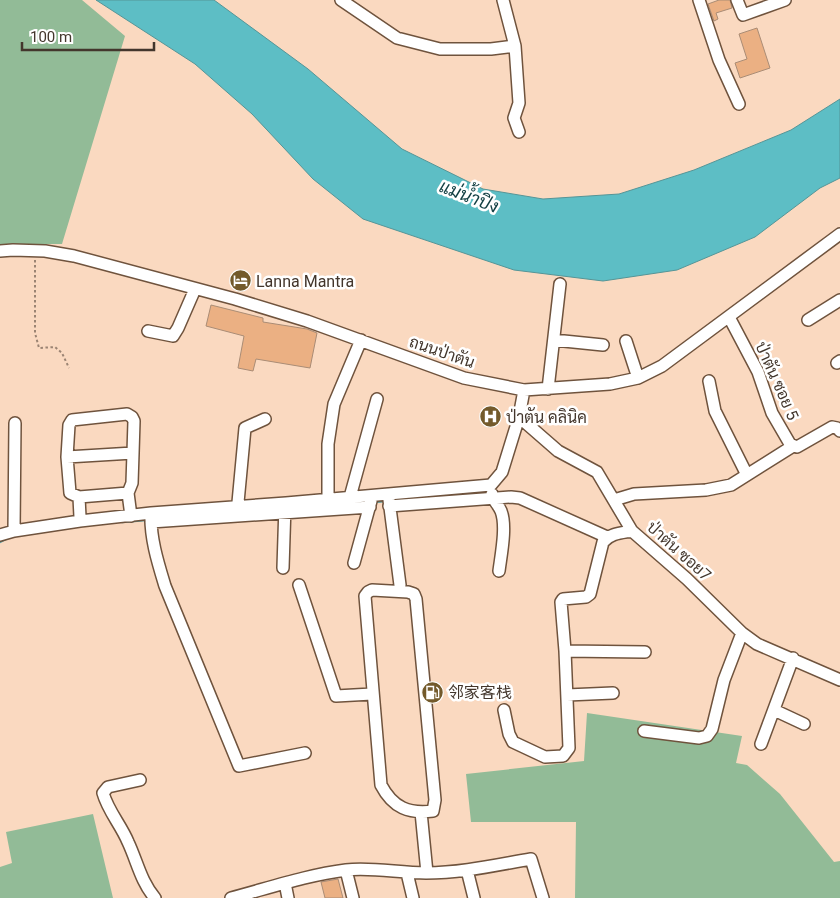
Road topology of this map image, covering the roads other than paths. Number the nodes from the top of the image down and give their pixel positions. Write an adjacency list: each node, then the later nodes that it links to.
1 (341, 0): 6 (street)
2 (503, 0): 6 (street)
3 (699, 0): 7 (street)
4 (737, 0): 5 (street)
5 (785, 0)
6 (515, 46): 8 (street)
7 (739, 104)
8 (519, 132)
9 (837, 241): 14 (street, ถนนป่าตัน)
10 (0, 251): 12 (street, ถนนป่าตัน)
11 (560, 284): 18 (street)
12 (195, 289): 16 (street); 17 (street, ถนนป่าตัน)
13 (840, 300): 15 (street)
14 (729, 317): 21 (street, ถนนป่าตัน); 31 (street, ป่าตัน ซอย 5)
15 (808, 320)
16 (148, 331)
17 (361, 340): 24 (street, ถนนป่าตัน); 45 (street)
18 (554, 340): 20 (street); 23 (street)
19 (626, 341): 21 (street)
20 (602, 345)
21 (638, 378): 23 (street, ถนนป่าตัน)
22 (709, 381): 34 (street)
23 (548, 388): 24 (street, ถนนป่าตัน)
24 (524, 390): 26 (street)
25 (377, 399): 41 (street)
26 (519, 417): 35 (street); 43 (street, ป่าตัน ซอย7)
27 (840, 417): 30 (street, ป่าตัน ซอย 5)
28 (265, 419): 49 (street)
29 (15, 423): 53 (street)
30 (834, 428): 31 (street, ป่าตัน ซอย 5)
31 (793, 446): 34 (street)
32 (133, 453): 33 (street); 33 (street); 37 (street)
33 (66, 456): 40 (street)
34 (747, 475): 43 (street)
35 (491, 484): 36 (street); 42 (street)
36 (426, 490): 38 (street); 44 (street)
37 (128, 493): 40 (street); 50 (street)
38 (388, 494): 39 (street); 46 (street)
39 (373, 495): 41 (street); 47 (street)
40 (79, 497): 51 (street)
41 (350, 497): 45 (street)
42 (492, 499): 44 (street); 56 (street); 59 (street)
43 (614, 500): 54 (street, ป่าตัน ซอย7)
44 (428, 503): 46 (street)
45 (326, 504): 47 (street); 48 (street)
46 (389, 506): 61 (street)
47 (370, 507): 57 (street)
48 (285, 508): 49 (street); 58 (street)
49 (237, 511): 52 (street)
50 (131, 516): 52 (street); 53 (street)
51 (80, 517)
52 (151, 518): 75 (street)
53 (14, 531): 55 (street)
54 (632, 531): 56 (street); 62 (street, ป่าตัน ซอย7)
55 (0, 535)
56 (607, 537): 63 (street)
57 (354, 563)
58 (282, 568)
59 (499, 570)
60 (299, 585): 68 (street)
61 (400, 585)
62 (742, 633): 65 (street, ป่าตัน ซอย7); 73 (street)
63 (565, 651): 64 (street); 69 (street)
64 (645, 652)
65 (792, 658): 66 (street, ป่าตัน ซอย7); 71 (street)
66 (840, 680)
67 (613, 693): 69 (street)
68 (372, 694): 77 (street); 77 (street)
69 (567, 695): 70 (street)
70 (504, 710)
71 (774, 710): 72 (street); 74 (street)
72 (804, 724)
73 (644, 731)
74 (760, 744)
75 (305, 753)
76 (140, 780): 83 (street)
77 (421, 812): 81 (street)
78 (346, 870): 80 (street); 82 (street); 86 (street)
79 (467, 870): 81 (street); 88 (street); 89 (street)
80 (407, 873): 81 (street); 87 (street)
81 (427, 873)
82 (285, 883): 84 (street); 85 (street)
83 (155, 898)
84 (231, 898)
85 (288, 898)
86 (353, 898)
87 (413, 898)
88 (474, 898)
89 (543, 898)

